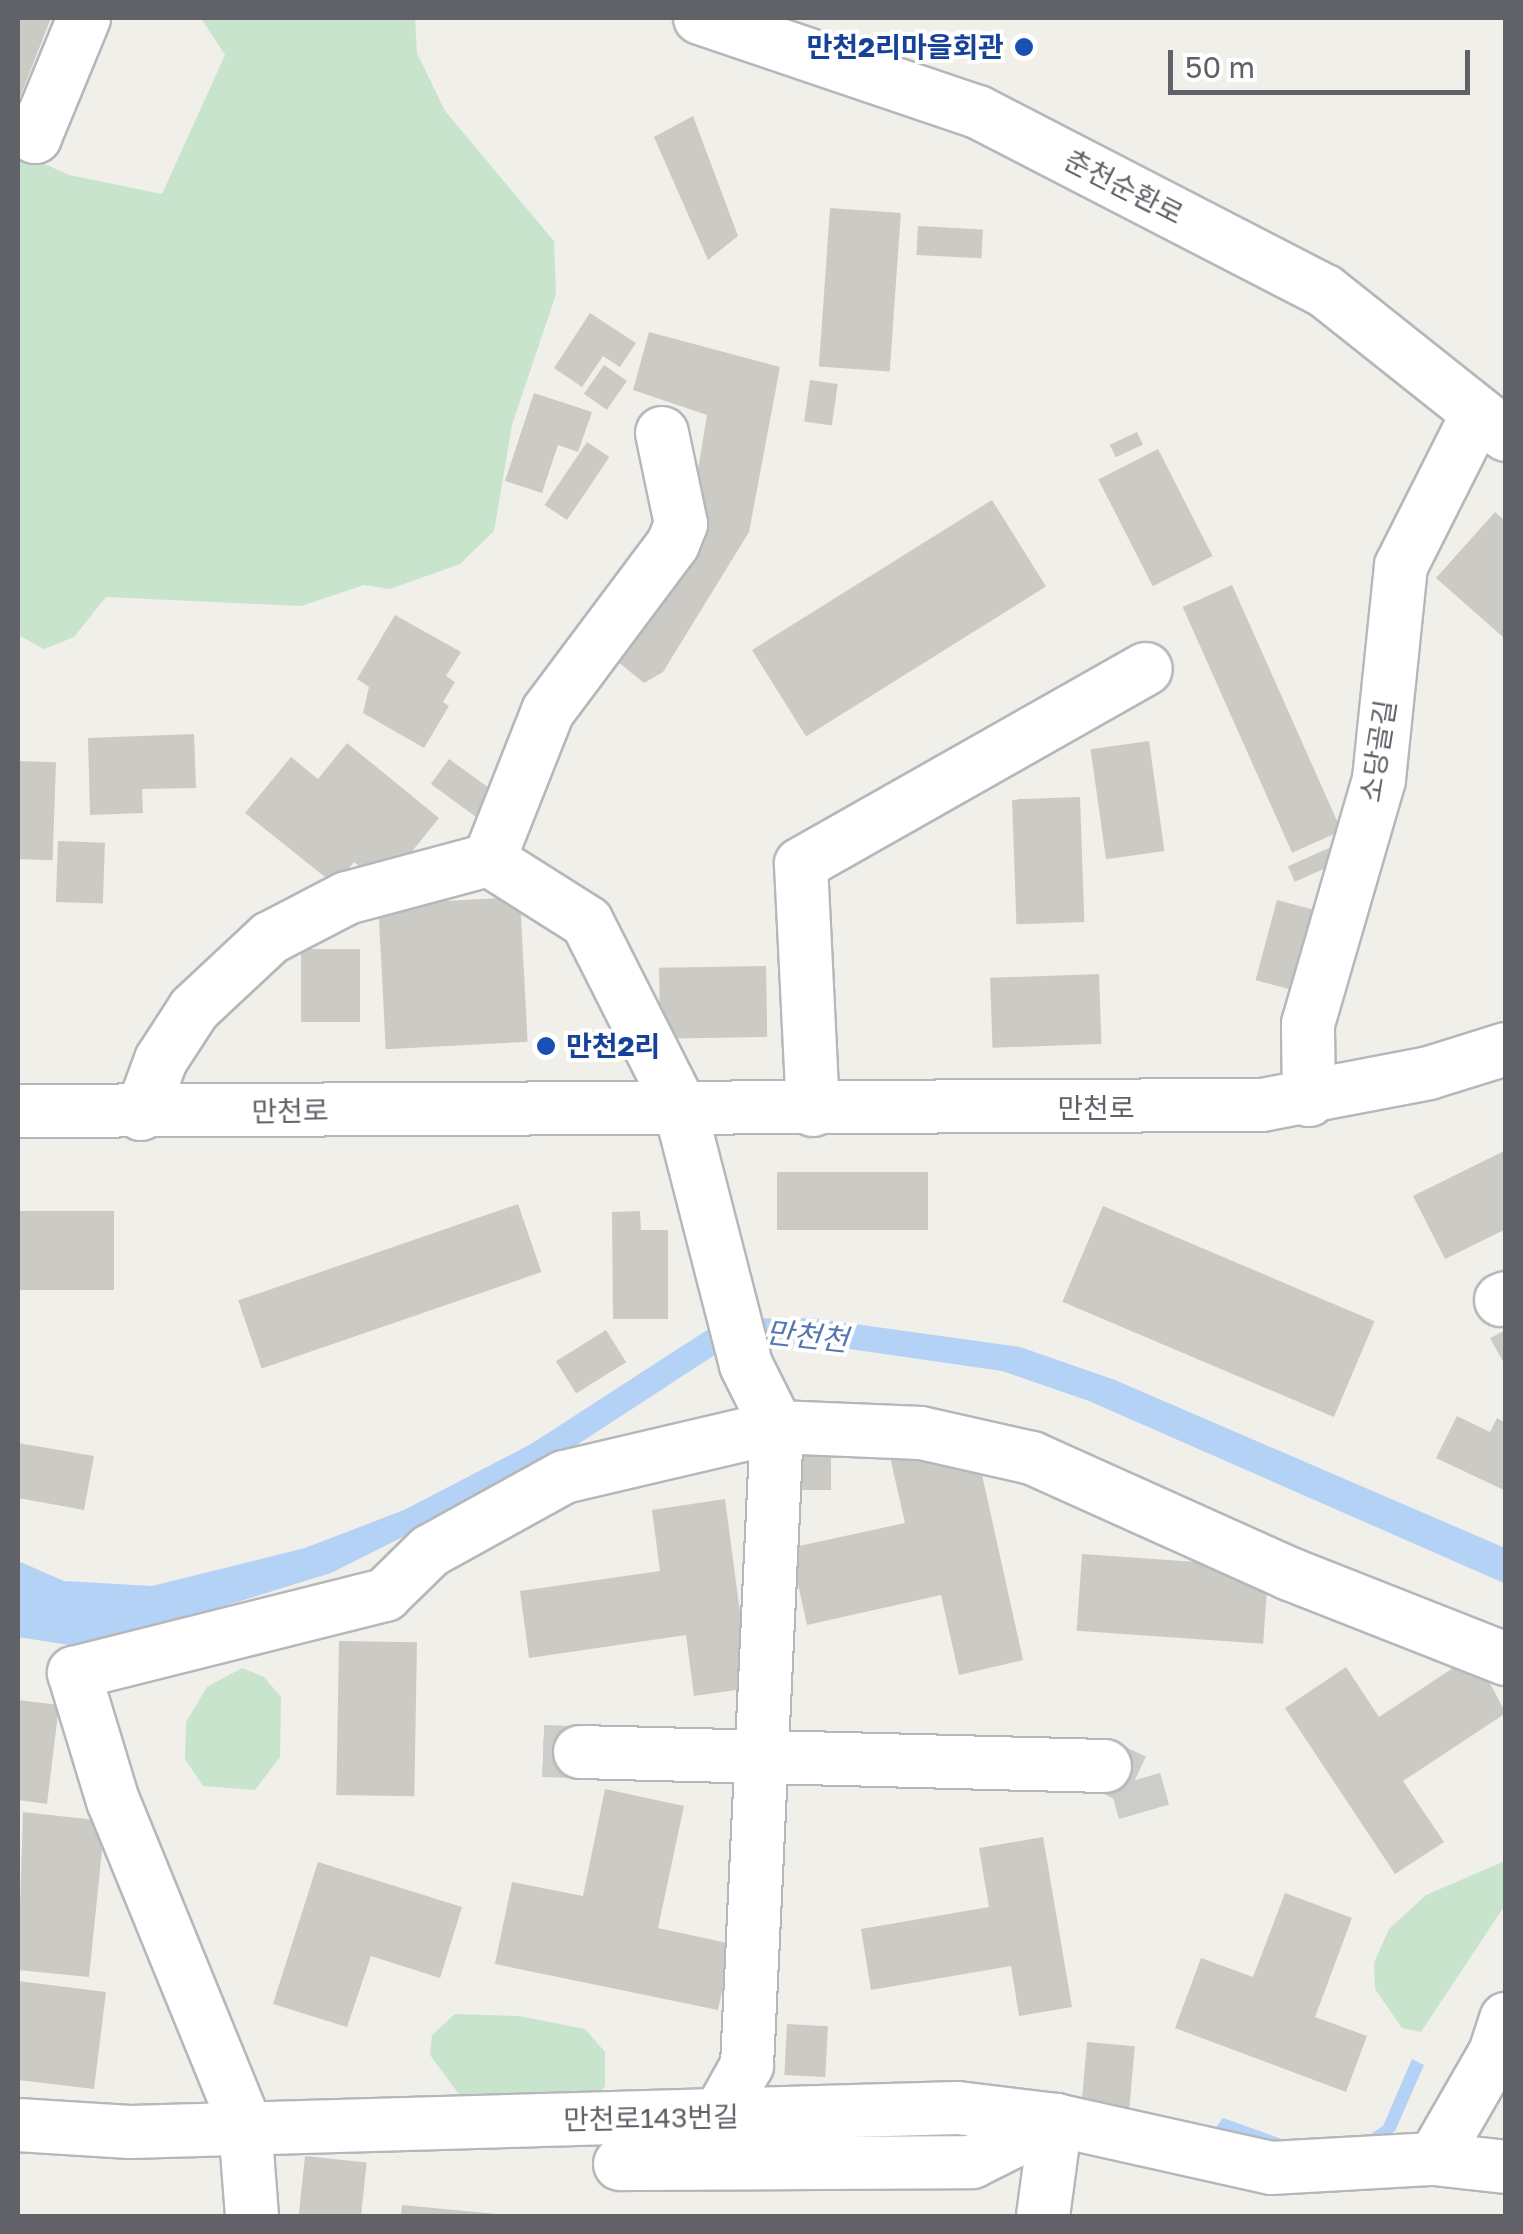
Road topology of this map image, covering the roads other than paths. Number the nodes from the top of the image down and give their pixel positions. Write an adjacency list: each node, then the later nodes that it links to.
1 (84, 18): 3 (street)
2 (700, 18): 4 (street, 춘천순환로)
3 (18, 129)
4 (1492, 424): 9 (street, 소당골길)
5 (662, 432): 7 (street)
6 (1146, 669): 12 (street)
7 (489, 860): 10 (street); 13 (street)
8 (1505, 1051): 9 (street, 만천로)
9 (1308, 1100): 12 (street, 만천로)
10 (679, 1104): 12 (street, 만천로); 13 (street, 만천로); 14 (street)
11 (18, 1110): 13 (street, 만천로)
12 (812, 1110)
13 (141, 1114)
14 (777, 1428): 15 (street); 17 (street); 22 (street)
15 (1506, 1659)
16 (580, 1752): 17 (street)
17 (760, 1757): 18 (street); 20 (street)
18 (1105, 1766)
19 (1506, 2019): 24 (street)
20 (718, 2117): 21 (street, 만천로143번길); 22 (street, 만천로143번길)
21 (1056, 2120): 24 (street, 만천로143번길); 25 (street); 28 (street)
22 (245, 2124): 23 (street, 만천로143번길); 27 (street)
23 (18, 2125)
24 (1434, 2159): 26 (street, 만천로143번길)
25 (620, 2164)
26 (1506, 2167)
27 (252, 2216)
28 (1043, 2216)

